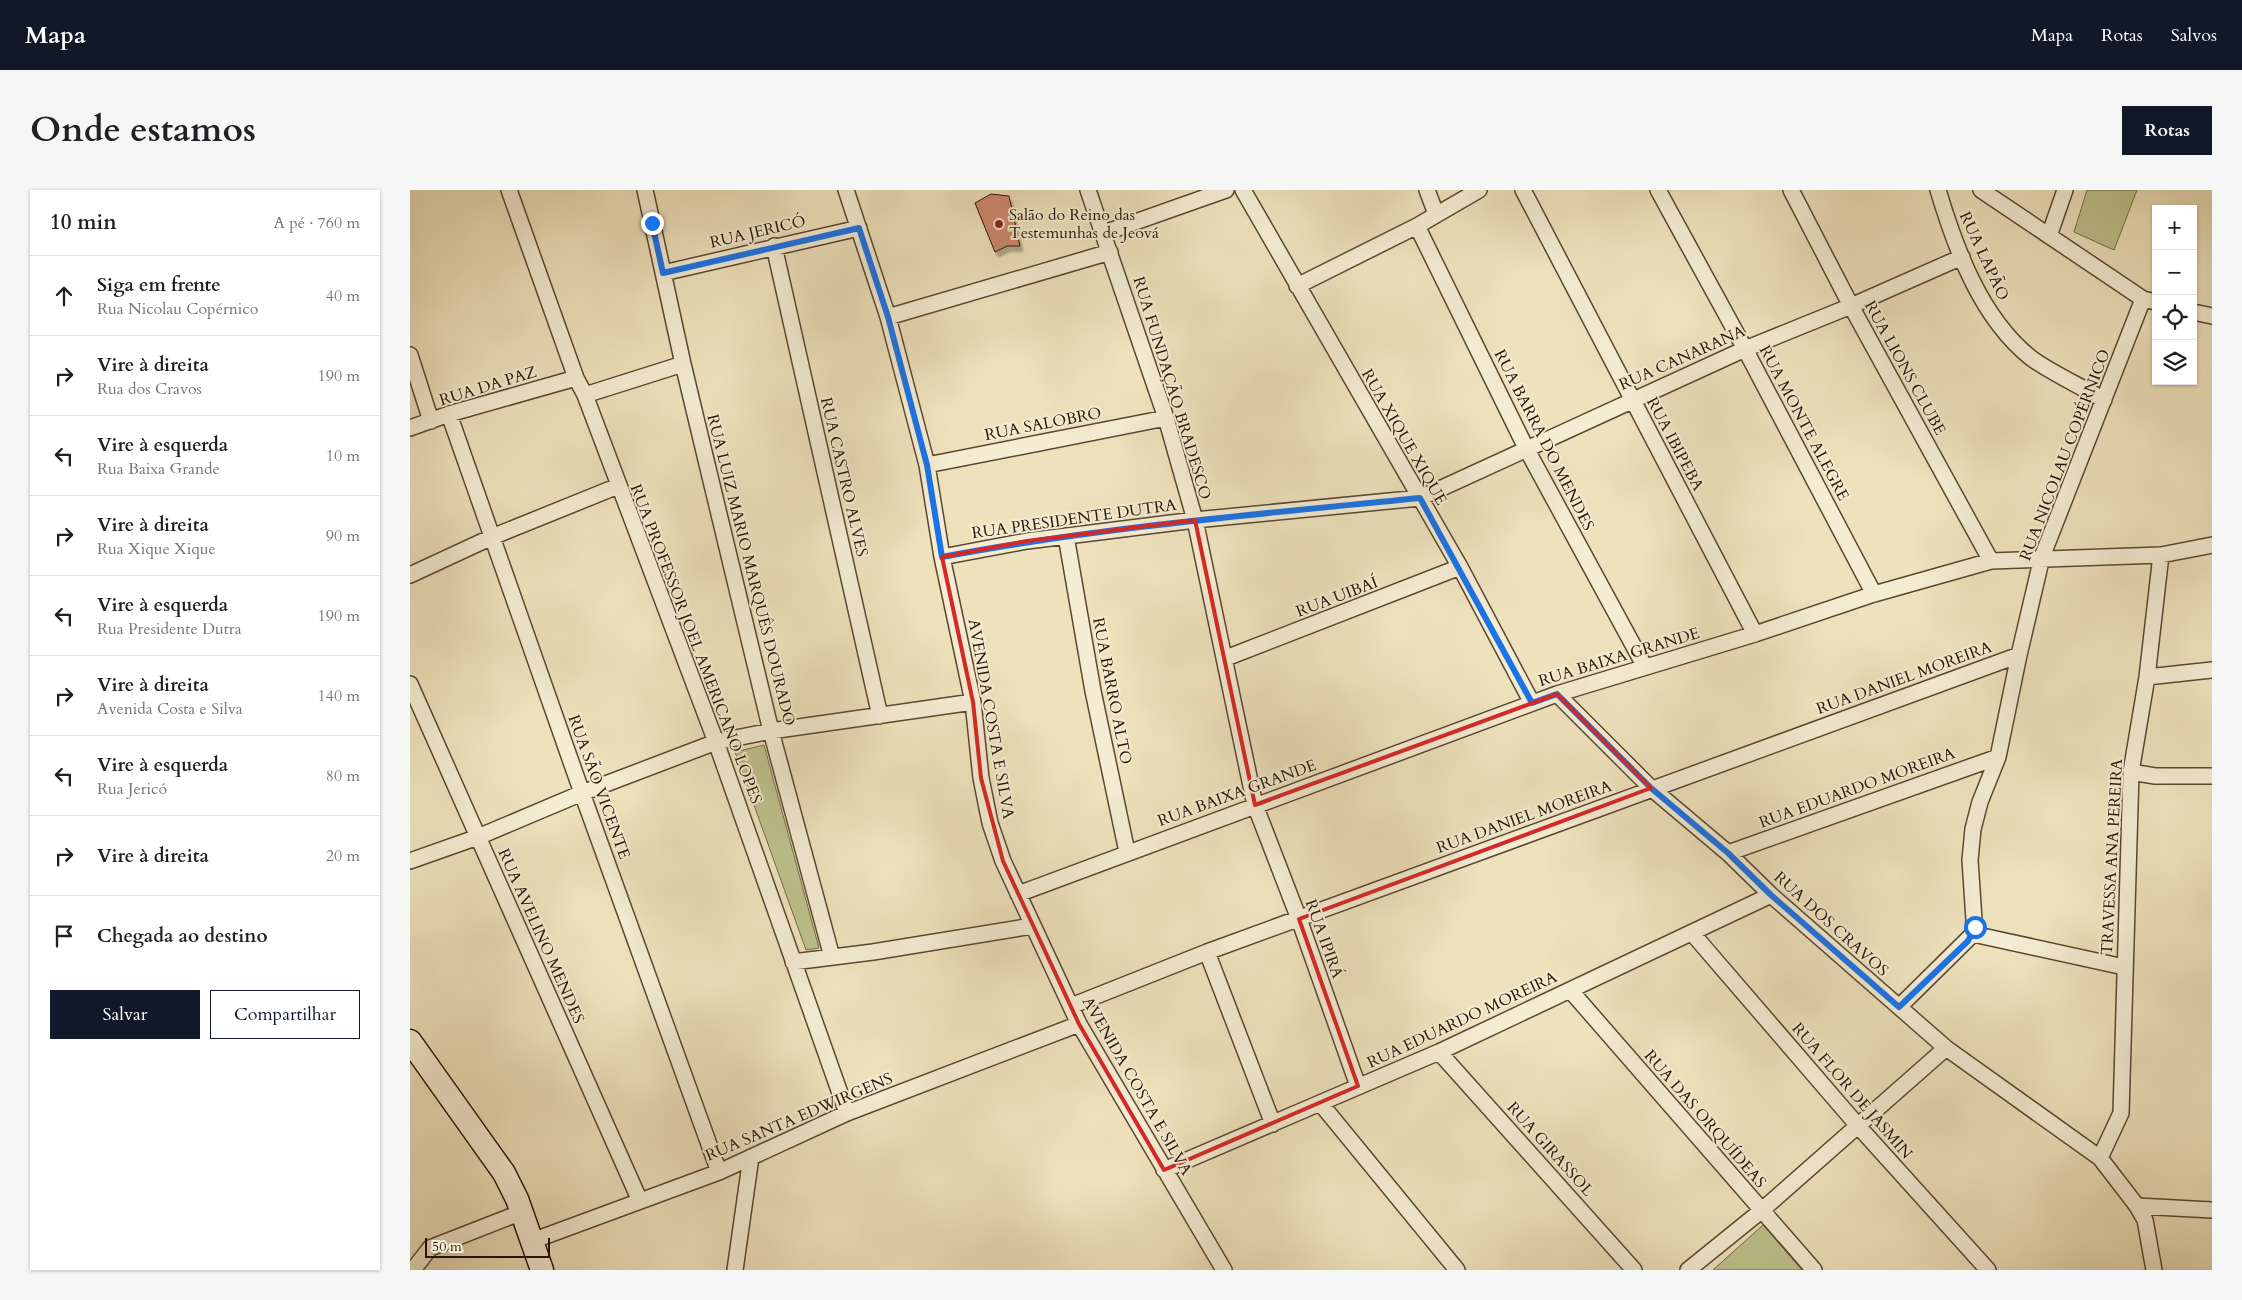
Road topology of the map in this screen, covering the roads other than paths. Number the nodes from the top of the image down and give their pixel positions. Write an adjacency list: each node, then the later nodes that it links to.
1 (509, 190): 33 (street, RUA PROFESSOR JOEL AMERICANO LOPES)
2 (644, 190): 23 (street, RUA LUIZ MARIO MARQUÊS DOURADO)
3 (846, 190): 17 (street, AVENIDA COSTA E SILVA)
4 (1088, 190): 18 (street, RUA FUNDAÇÃO BRADESCO)
5 (1226, 190): 18 (street)
6 (1243, 190): 24 (street, RUA XIQUE XIQUE)
7 (1427, 190): 15 (street)
8 (1479, 190): 15 (street)
9 (1523, 190): 35 (street, RUA IBIPEBA)
10 (1658, 190): 30 (street, RUA MONTE ALEGRE)
11 (1791, 190): 26 (street, RUA LIONS CLUBE)
12 (1938, 190): 22 (street, RUA LAPÃO)
13 (1980, 190): 19 (street)
14 (2065, 190): 19 (street)
15 (1436, 214): 16 (street)
16 (1417, 226): 24 (street); 41 (street, RUA BARRA DO MENDES)
17 (859, 228): 20 (street, RUA JERICÓ); 29 (street, AVENIDA COSTA E SILVA)
18 (1104, 233): 21 (street, RUA FUNDAÇÃO BRADESCO)
19 (2049, 236): 25 (street)
20 (774, 246): 23 (street, RUA JERICÓ); 66 (street, RUA CASTRO ALVES)
21 (1110, 252): 29 (street); 38 (street, RUA FUNDAÇÃO BRADESCO)
22 (1962, 257): 26 (street, RUA CANARANA); 36 (street, RUA LAPÃO)
23 (663, 273): 32 (street, RUA LUIZ MARIO MARQUÊS DOURADO)
24 (1297, 286): 44 (street, RUA XIQUE XIQUE)
25 (2149, 301): 36 (street, RUA NICOLAU COPÉRNICO)
26 (1851, 306): 30 (street, RUA CANARANA); 52 (street, RUA LIONS CLUBE)
27 (2197, 313): 28 (street)
28 (2212, 316)
29 (888, 317): 42 (street, AVENIDA COSTA E SILVA)
30 (1745, 349): 35 (street, RUA CANARANA); 55 (street, RUA MONTE ALEGRE)
31 (410, 355): 39 (street)
32 (683, 364): 34 (street); 67 (street, RUA LUIZ MARIO MARQUÊS DOURADO)
33 (576, 378): 34 (street, RUA PROFESSOR JOEL AMERICANO LOPES); 37 (street, RUA DA PAZ)
34 (585, 396): 43 (street, RUA PROFESSOR JOEL AMERICANO LOPES)
35 (1631, 400): 41 (street, RUA CANARANA); 56 (street, RUA IBIPEBA)
36 (2104, 400): 51 (street, RUA NICOLAU COPÉRNICO)
37 (449, 414): 39 (street, RUA DA PAZ); 47 (street, RUA SÃO VICENTE)
38 (1166, 418): 42 (street, RUA SALOBRO); 45 (street, RUA FUNDAÇÃO BRADESCO)
39 (431, 421): 40 (street, RUA DA PAZ)
40 (410, 428)
41 (1526, 448): 44 (street, RUA CANARANA); 59 (street, RUA BARRA DO MENDES)
42 (927, 465): 50 (street, AVENIDA COSTA E SILVA)
43 (618, 486): 47 (street); 68 (street, RUA PROFESSOR JOEL AMERICANO LOPES)
44 (1420, 498): 45 (street, RUA PRESIDENTE DUTRA); 53 (street, RUA XIQUE XIQUE)
45 (1195, 520): 46 (street, RUA PRESIDENTE DUTRA); 58 (street, RUA FUNDAÇÃO BRADESCO)
46 (1066, 536): 50 (street, RUA PRESIDENTE DUTRA); 76 (street, RUA BARRO ALTO)
47 (492, 537): 54 (street); 73 (street, RUA SÃO VICENTE)
48 (2212, 545): 49 (street, RUA BAIXA GRANDE)
49 (2161, 554): 51 (street, RUA BAIXA GRANDE); 61 (street, TRAVESSA ANA PEREIRA)
50 (942, 557): 64 (street, AVENIDA COSTA E SILVA)
51 (2042, 558): 52 (street, RUA BAIXA GRANDE); 57 (street, RUA NICOLAU COPÉRNICO)
52 (1991, 561): 55 (street, RUA BAIXA GRANDE)
53 (1460, 567): 58 (street, RUA UIBAÍ); 65 (street, RUA XIQUE XIQUE)
54 (410, 575)
55 (1874, 594): 56 (street, RUA BAIXA GRANDE)
56 (1755, 634): 59 (street, RUA BAIXA GRANDE)
57 (2019, 656): 69 (street, RUA NICOLAU COPÉRNICO); 72 (street, RUA DANIEL MOREIRA)
58 (1226, 658): 74 (street, RUA FUNDAÇÃO BRADESCO)
59 (1645, 667): 63 (street, RUA BAIXA GRANDE)
60 (2212, 670): 61 (street)
61 (2147, 677): 70 (street, TRAVESSA ANA PEREIRA)
62 (410, 684): 75 (street, RUA AVELINO MENDES)
63 (1557, 694): 65 (street, RUA BAIXA GRANDE); 72 (street, RUA DOS CRAVOS)
64 (973, 702): 66 (street); 79 (street, AVENIDA COSTA E SILVA)
65 (1532, 703): 74 (street, RUA BAIXA GRANDE)
66 (880, 716): 67 (street)
67 (771, 731): 68 (street); 86 (street, RUA LUIZ MARIO MARQUÊS DOURADO)
68 (716, 742): 73 (street); 87 (street, RUA PROFESSOR JOEL AMERICANO LOPES)
69 (1998, 756): 77 (street, RUA EDUARDO MOREIRA); 84 (street, RUA NICOLAU COPÉRNICO)
70 (2131, 772): 71 (street); 88 (street, TRAVESSA ANA PEREIRA)
71 (2212, 776)
72 (1651, 788): 77 (street, RUA DOS CRAVOS); 81 (street, RUA DANIEL MOREIRA)
73 (582, 793): 75 (street); 104 (street, RUA SÃO VICENTE)
74 (1255, 805): 76 (street, RUA BAIXA GRANDE); 81 (street, RUA IPIRÁ)
75 (478, 837): 78 (street); 105 (street, RUA AVELINO MENDES)
76 (1127, 852): 79 (street, RUA BAIXA GRANDE)
77 (1728, 853): 80 (street, RUA DOS CRAVOS)
78 (410, 862)
79 (1018, 894): 82 (street, AVENIDA COSTA E SILVA)
80 (1771, 895): 83 (street, RUA EDUARDO MOREIRA); 91 (street, RUA DOS CRAVOS)
81 (1299, 919): 85 (street, RUA DANIEL MOREIRA); 96 (street, RUA IPIRÁ)
82 (1032, 926): 86 (street); 90 (street, AVENIDA COSTA E SILVA)
83 (1692, 932): 89 (street, RUA EDUARDO MOREIRA); 100 (street, RUA FLOR DE JASMIN)
84 (1973, 934): 88 (street); 91 (street)
85 (1207, 952): 90 (street, RUA DANIEL MOREIRA); 99 (street)
86 (832, 957): 87 (street)
87 (793, 962): 98 (street, RUA PROFESSOR JOEL AMERICANO LOPES)
88 (2124, 967): 102 (street, TRAVESSA ANA PEREIRA)
89 (1570, 990): 95 (street, RUA EDUARDO MOREIRA); 108 (street, RUA DAS ORQUÍDEAS)
90 (1071, 1006): 92 (street, AVENIDA COSTA E SILVA)
91 (1899, 1007): 94 (street, RUA DOS CRAVOS)
92 (1079, 1024): 98 (street, RUA SANTA EDWIRGENS); 103 (street, AVENIDA COSTA E SILVA)
93 (410, 1041): 109 (main road)
94 (1946, 1048): 100 (street); 102 (street, RUA DOS CRAVOS)
95 (1439, 1052): 96 (street, RUA EDUARDO MOREIRA); 116 (street, RUA GIRASSOL)
96 (1358, 1086): 97 (street, RUA EDUARDO MOREIRA)
97 (1321, 1104): 99 (street, RUA EDUARDO MOREIRA); 115 (street)
98 (847, 1113): 101 (street, RUA SANTA EDWIRGENS)
99 (1274, 1124): 103 (street, RUA EDUARDO MOREIRA)
100 (1859, 1127): 108 (street); 119 (street, RUA FLOR DE JASMIN)
101 (751, 1157): 104 (street, RUA SANTA EDWIRGENS); 113 (street)
102 (2100, 1158): 106 (street, RUA DOS CRAVOS)
103 (1164, 1170): 114 (street, AVENIDA COSTA E SILVA)
104 (719, 1172): 105 (street, RUA SANTA EDWIRGENS)
105 (640, 1202): 110 (street, RUA SANTA EDWIRGENS)
106 (2137, 1206): 107 (street); 120 (street, RUA DOS CRAVOS)
107 (2212, 1210)
108 (1762, 1211): 117 (street); 118 (street, RUA DAS ORQUÍDEAS)
109 (522, 1212): 110 (main road); 111 (street)
110 (532, 1241): 112 (main road)
111 (412, 1270)
112 (542, 1270)
113 (735, 1270)
114 (1224, 1270)
115 (1457, 1270)
116 (1634, 1270)
117 (1688, 1270)
118 (1814, 1270)
119 (1988, 1270)
120 (2154, 1270)

